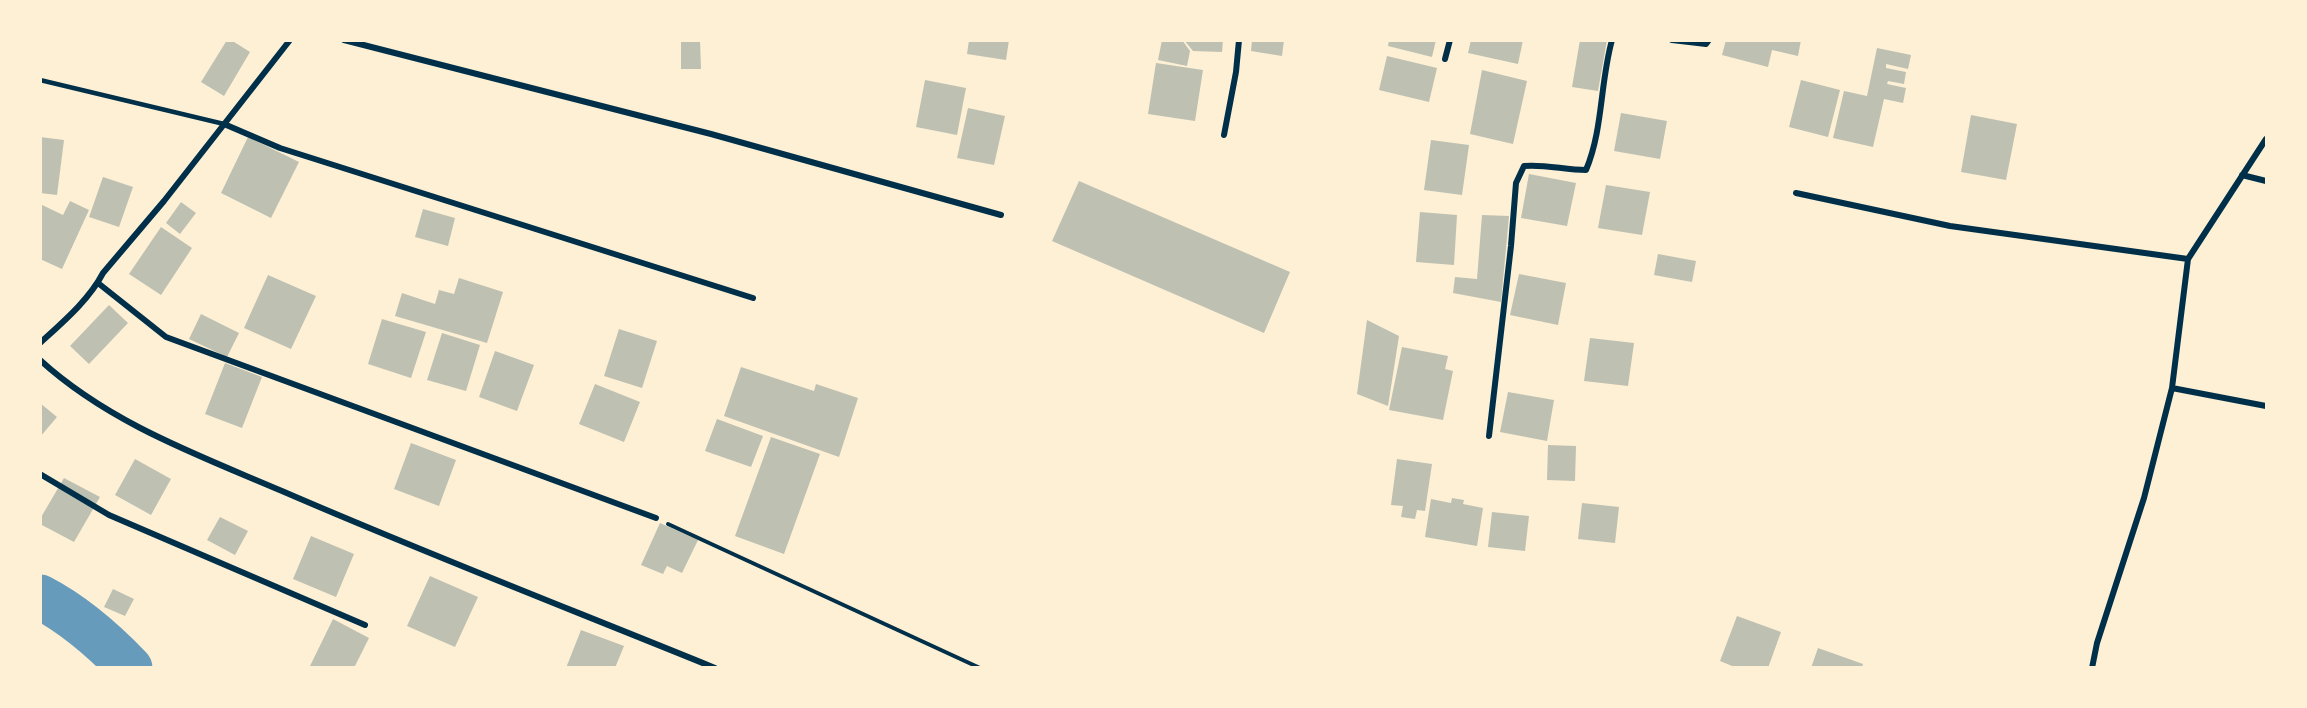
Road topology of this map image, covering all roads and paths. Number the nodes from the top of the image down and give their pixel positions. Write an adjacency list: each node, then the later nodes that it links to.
1 (290, 40): 10 (street)
2 (344, 40): 16 (street)
3 (1239, 40): 11 (street)
4 (1450, 40): 8 (street)
5 (1612, 40): 24 (street)
6 (1672, 40): 7 (street)
7 (1708, 40)
8 (1445, 59)
9 (40, 80): 10 (lane)
10 (224, 124): 18 (street); 19 (street)
11 (1224, 135)
12 (2266, 139): 13 (street)
13 (2241, 175): 14 (street); 17 (street)
14 (2266, 181)
15 (1796, 193): 17 (street)
16 (1001, 215)
17 (2188, 259): 22 (street)
18 (98, 283): 20 (street); 26 (street)
19 (753, 298)
20 (40, 343)
21 (40, 360): 28 (street)
22 (2172, 388): 23 (street); 30 (street)
23 (2266, 406)
24 (1489, 436)
25 (40, 474): 27 (street)
26 (656, 518): 29 (path)
27 (365, 625)
28 (715, 668)
29 (980, 668)
30 (2092, 668)

